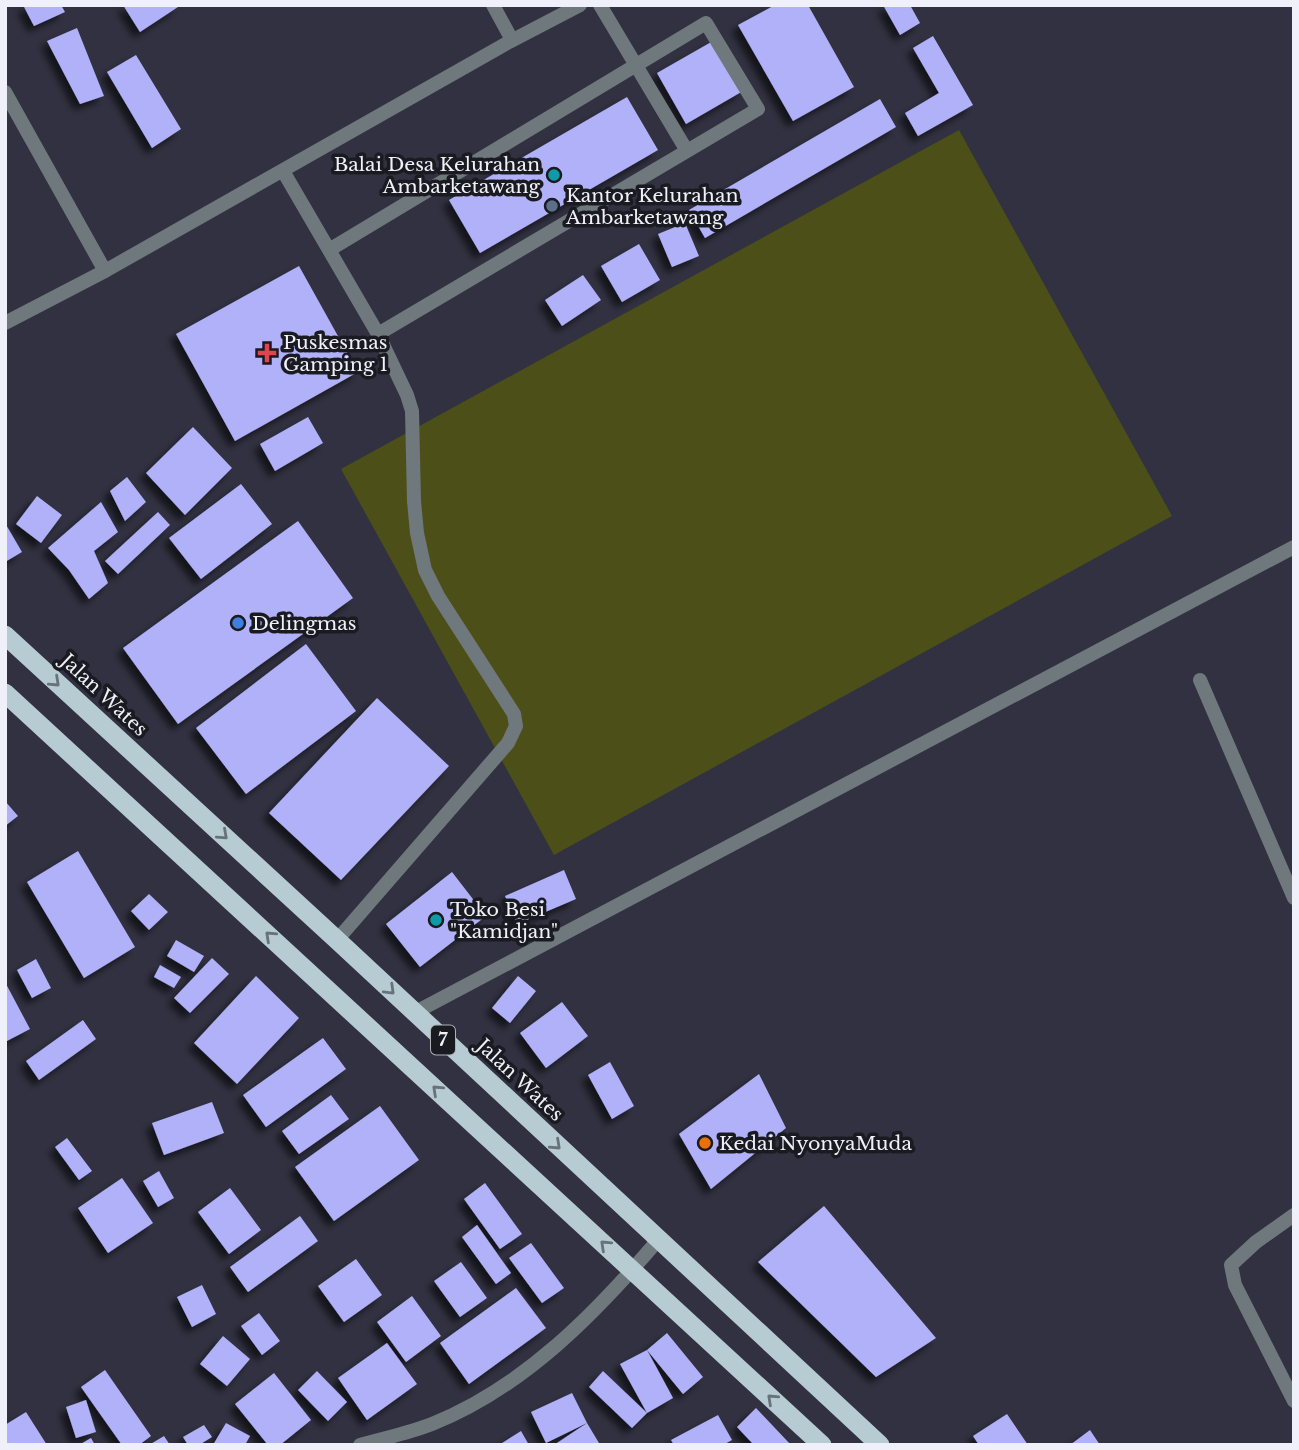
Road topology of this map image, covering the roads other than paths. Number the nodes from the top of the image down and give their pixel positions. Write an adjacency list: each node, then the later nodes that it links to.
1 (493, 5): 4 (street)
2 (580, 5): 4 (street)
3 (600, 5): 5 (street)
4 (512, 40): 8 (street)
5 (636, 65): 7 (street); 7 (street); 9 (street)
6 (5, 92): 10 (street)
7 (687, 151): 12 (street)
8 (283, 172): 9 (street); 10 (street)
9 (329, 250): 12 (street)
10 (105, 271): 11 (street)
11 (5, 323)
12 (378, 334): 18 (street)
13 (1294, 547): 19 (street)
14 (5, 635): 18 (highway, Jalan Wates / 7, one-way to 18)
15 (1200, 680): 17 (street)
16 (5, 693): 22 (highway, 7, one-way to 16)
17 (1294, 898)
18 (337, 940): 19 (highway, Jalan Wates / 7, one-way to 19)
19 (414, 1013): 21 (highway, Jalan Wates / 7, one-way to 21)
20 (1294, 1215): 23 (street)
21 (658, 1240): 22 (street); 26 (highway, Jalan Wates / 7)
22 (632, 1270): 24 (street); 25 (highway, 7, one-way to 22)
23 (1294, 1401)
24 (360, 1445)
25 (822, 1445)
26 (880, 1445)

